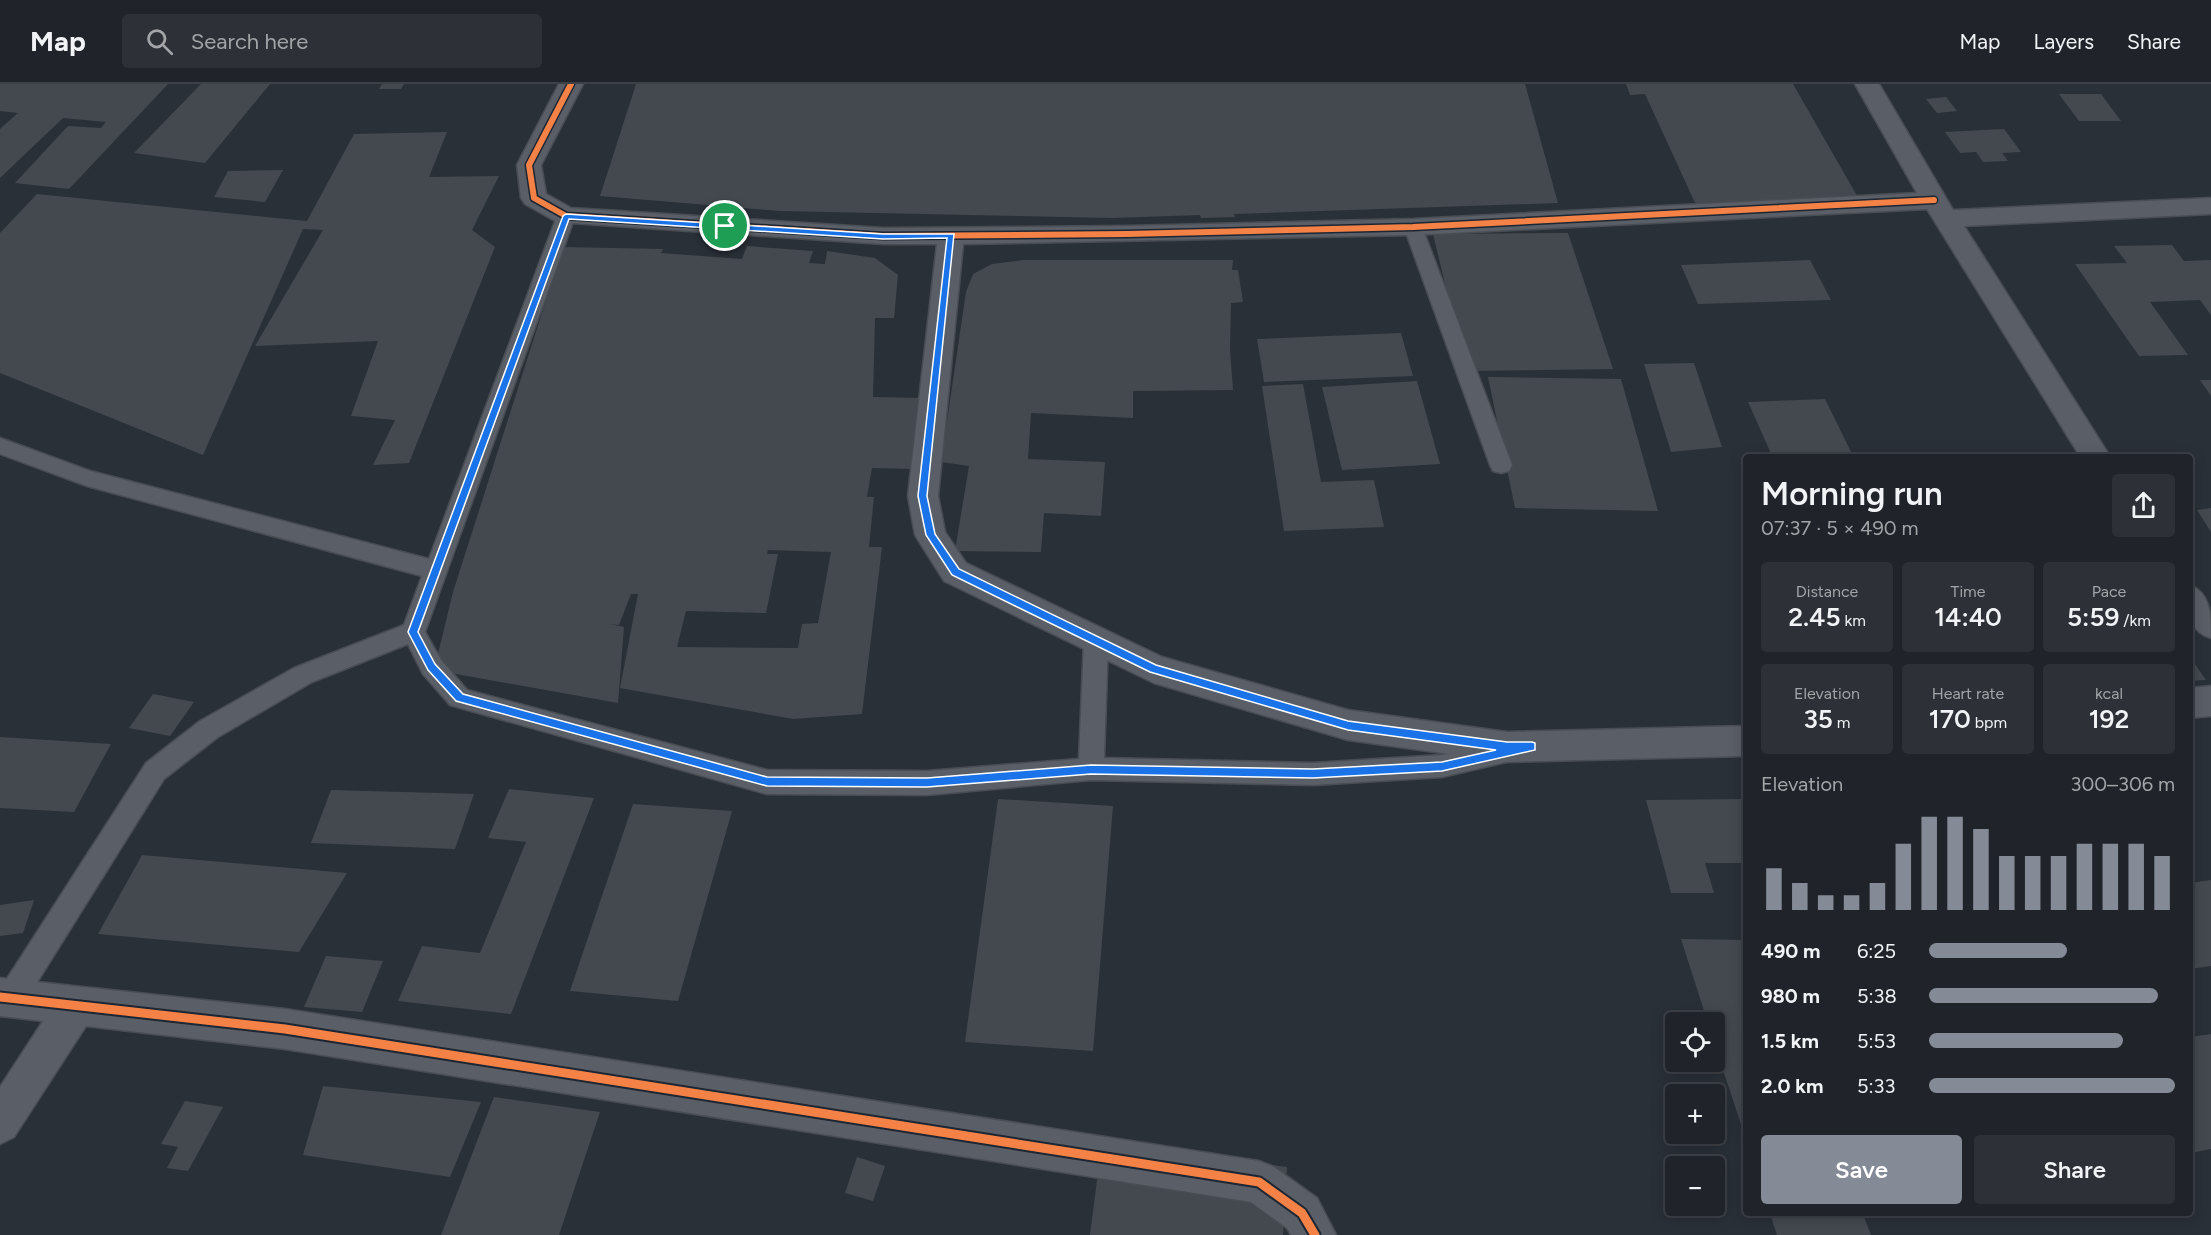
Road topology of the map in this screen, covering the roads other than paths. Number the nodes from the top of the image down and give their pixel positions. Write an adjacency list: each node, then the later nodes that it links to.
1 (571, 84): 5 (street)
2 (1867, 84): 4 (street)
3 (2211, 206): 4 (street)
4 (1940, 209): 6 (street); 9 (street)
5 (566, 216): 7 (street); 11 (lane)
6 (1413, 227): 7 (street); 10 (lane)
7 (951, 236): 15 (street)
8 (0, 446): 11 (lane)
9 (2094, 454)
10 (1501, 465)
11 (436, 570): 14 (lane)
12 (2193, 602): 13 (street)
13 (2211, 625)
14 (413, 632): 20 (lane); 21 (lane)
15 (1096, 641): 19 (street); 20 (lane)
16 (2211, 701): 17 (street)
17 (2193, 703)
18 (1743, 741): 19 (street)
19 (1532, 747): 20 (lane)
20 (1091, 769)
21 (5, 998): 22 (street)
22 (77, 1005): 23 (street); 24 (street)
23 (0, 1123)
24 (1315, 1235)

